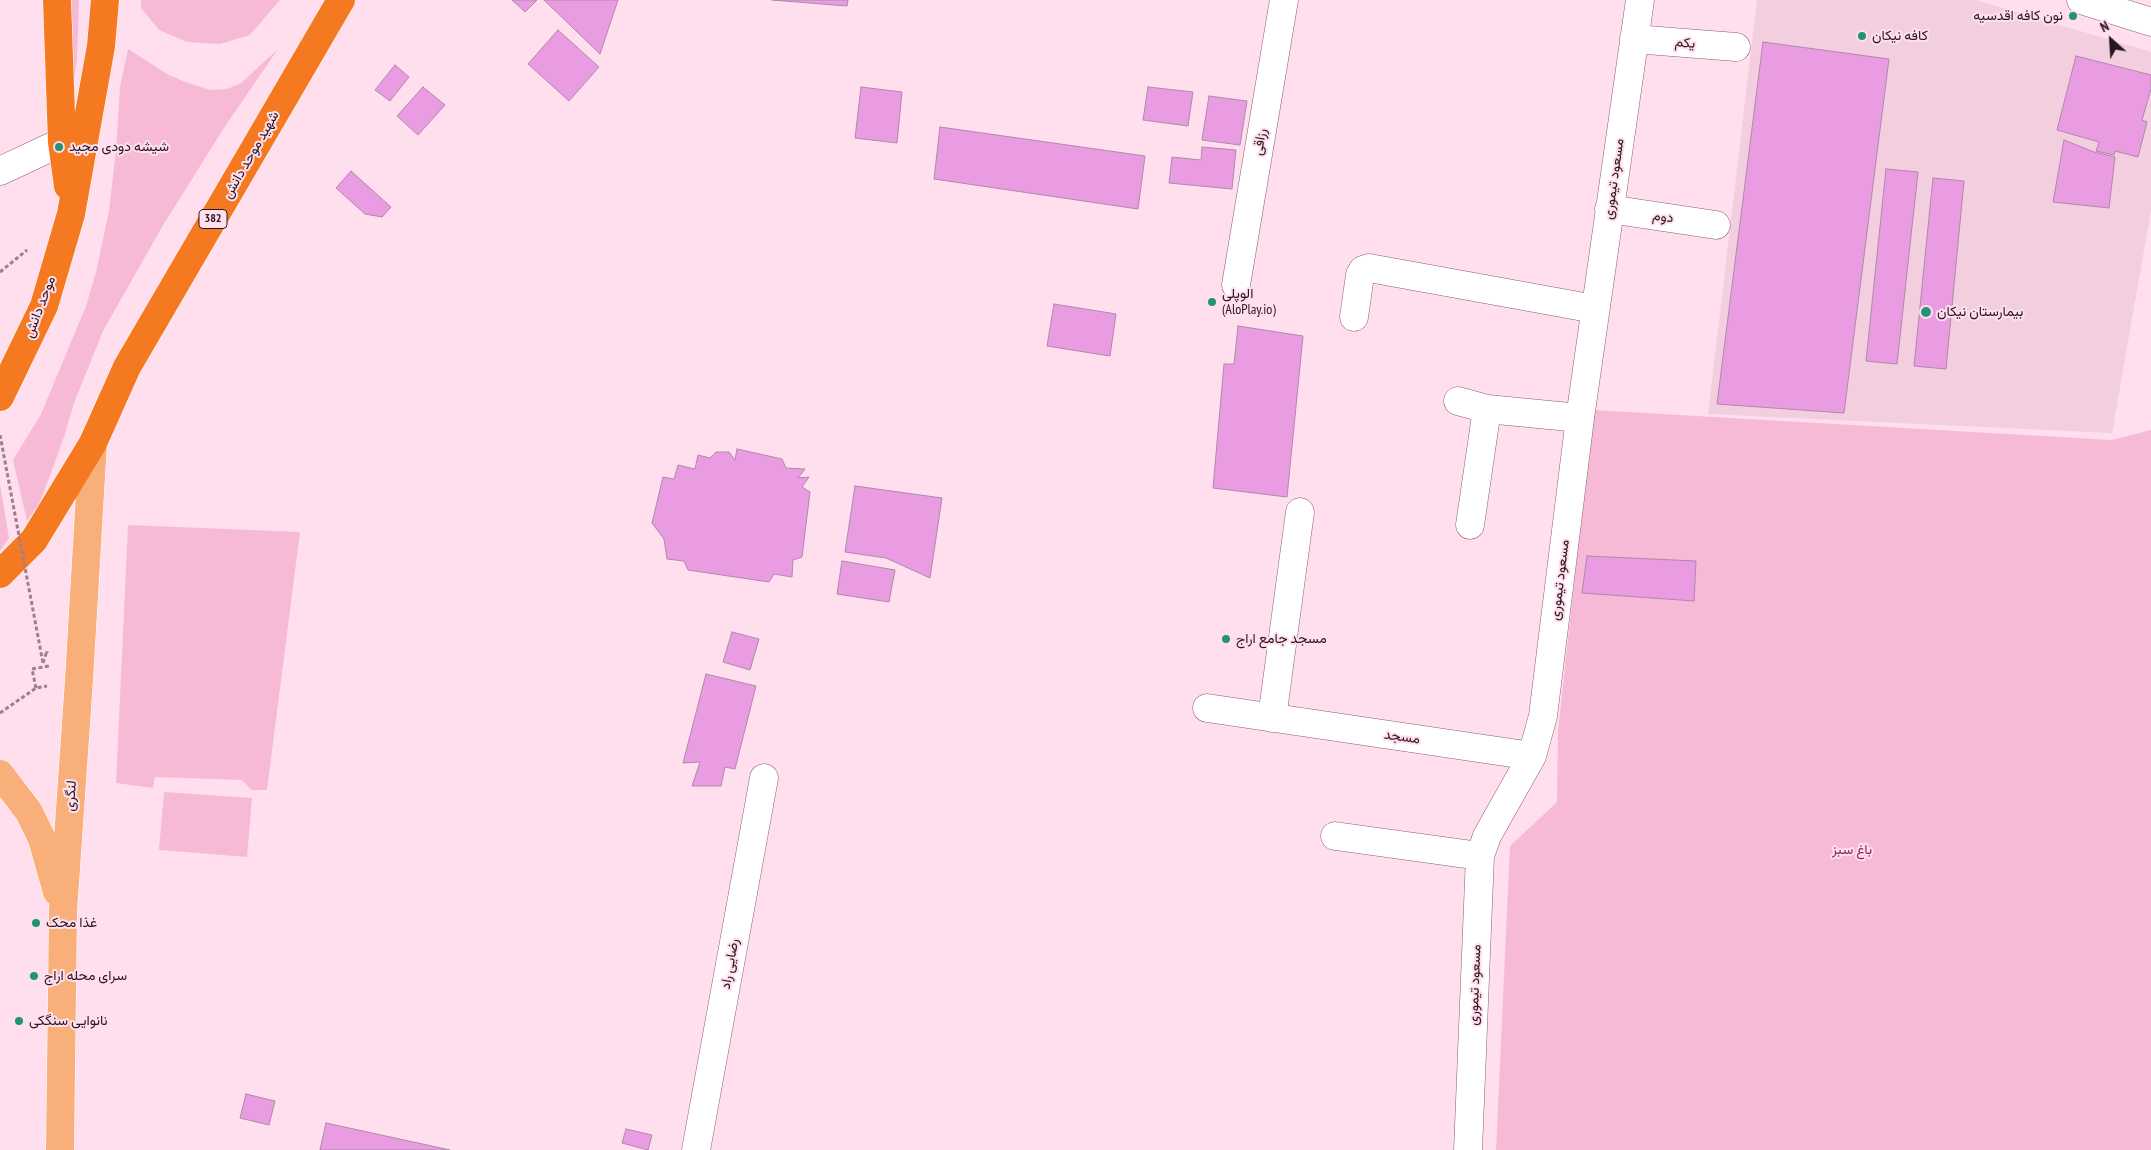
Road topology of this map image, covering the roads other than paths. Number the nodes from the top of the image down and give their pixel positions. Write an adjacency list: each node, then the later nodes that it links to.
1 (57, 0): 10 (highway)
2 (105, 0): 13 (highway)
3 (341, 0): 22 (highway, شهید موحد دانش / 382)
4 (1284, 0): 15 (street, رزاقی)
5 (1640, 0): 8 (street, مسعود تیموری)
6 (2081, 0): 7 (street)
7 (2151, 22)
8 (1634, 39): 9 (street, یکم); 12 (street, مسعود تیموری)
9 (1736, 47)
10 (62, 142): 11 (street); 13 (highway)
11 (0, 172)
12 (1609, 209): 14 (street, دوم); 16 (street, مسعود تیموری)
13 (71, 214): 18 (highway, موحد دانش)
14 (1716, 224)
15 (1236, 285)
16 (1596, 309): 17 (street); 21 (street, مسعود تیموری)
17 (1354, 318)
18 (0, 397)
19 (1458, 401): 20 (street)
20 (1487, 409): 21 (street); 24 (street)
21 (1580, 418): 28 (street, مسعود تیموری)
22 (93, 443): 25 (highway, 382); 33 (main road, لنگری)
23 (1300, 512): 27 (street)
24 (1470, 525)
25 (0, 574)
26 (1207, 708): 27 (street, مسجد)
27 (1272, 718): 28 (street, مسجد)
28 (1532, 756): 32 (street, مسعود تیموری)
29 (0, 774): 33 (main road)
30 (764, 778): 35 (street, رضایی راد)
31 (1335, 836): 32 (street)
32 (1480, 856): 36 (street, مسعود تیموری)
33 (63, 911): 34 (main road, لنگری)
34 (60, 1150)
35 (696, 1150)
36 (1468, 1150)

